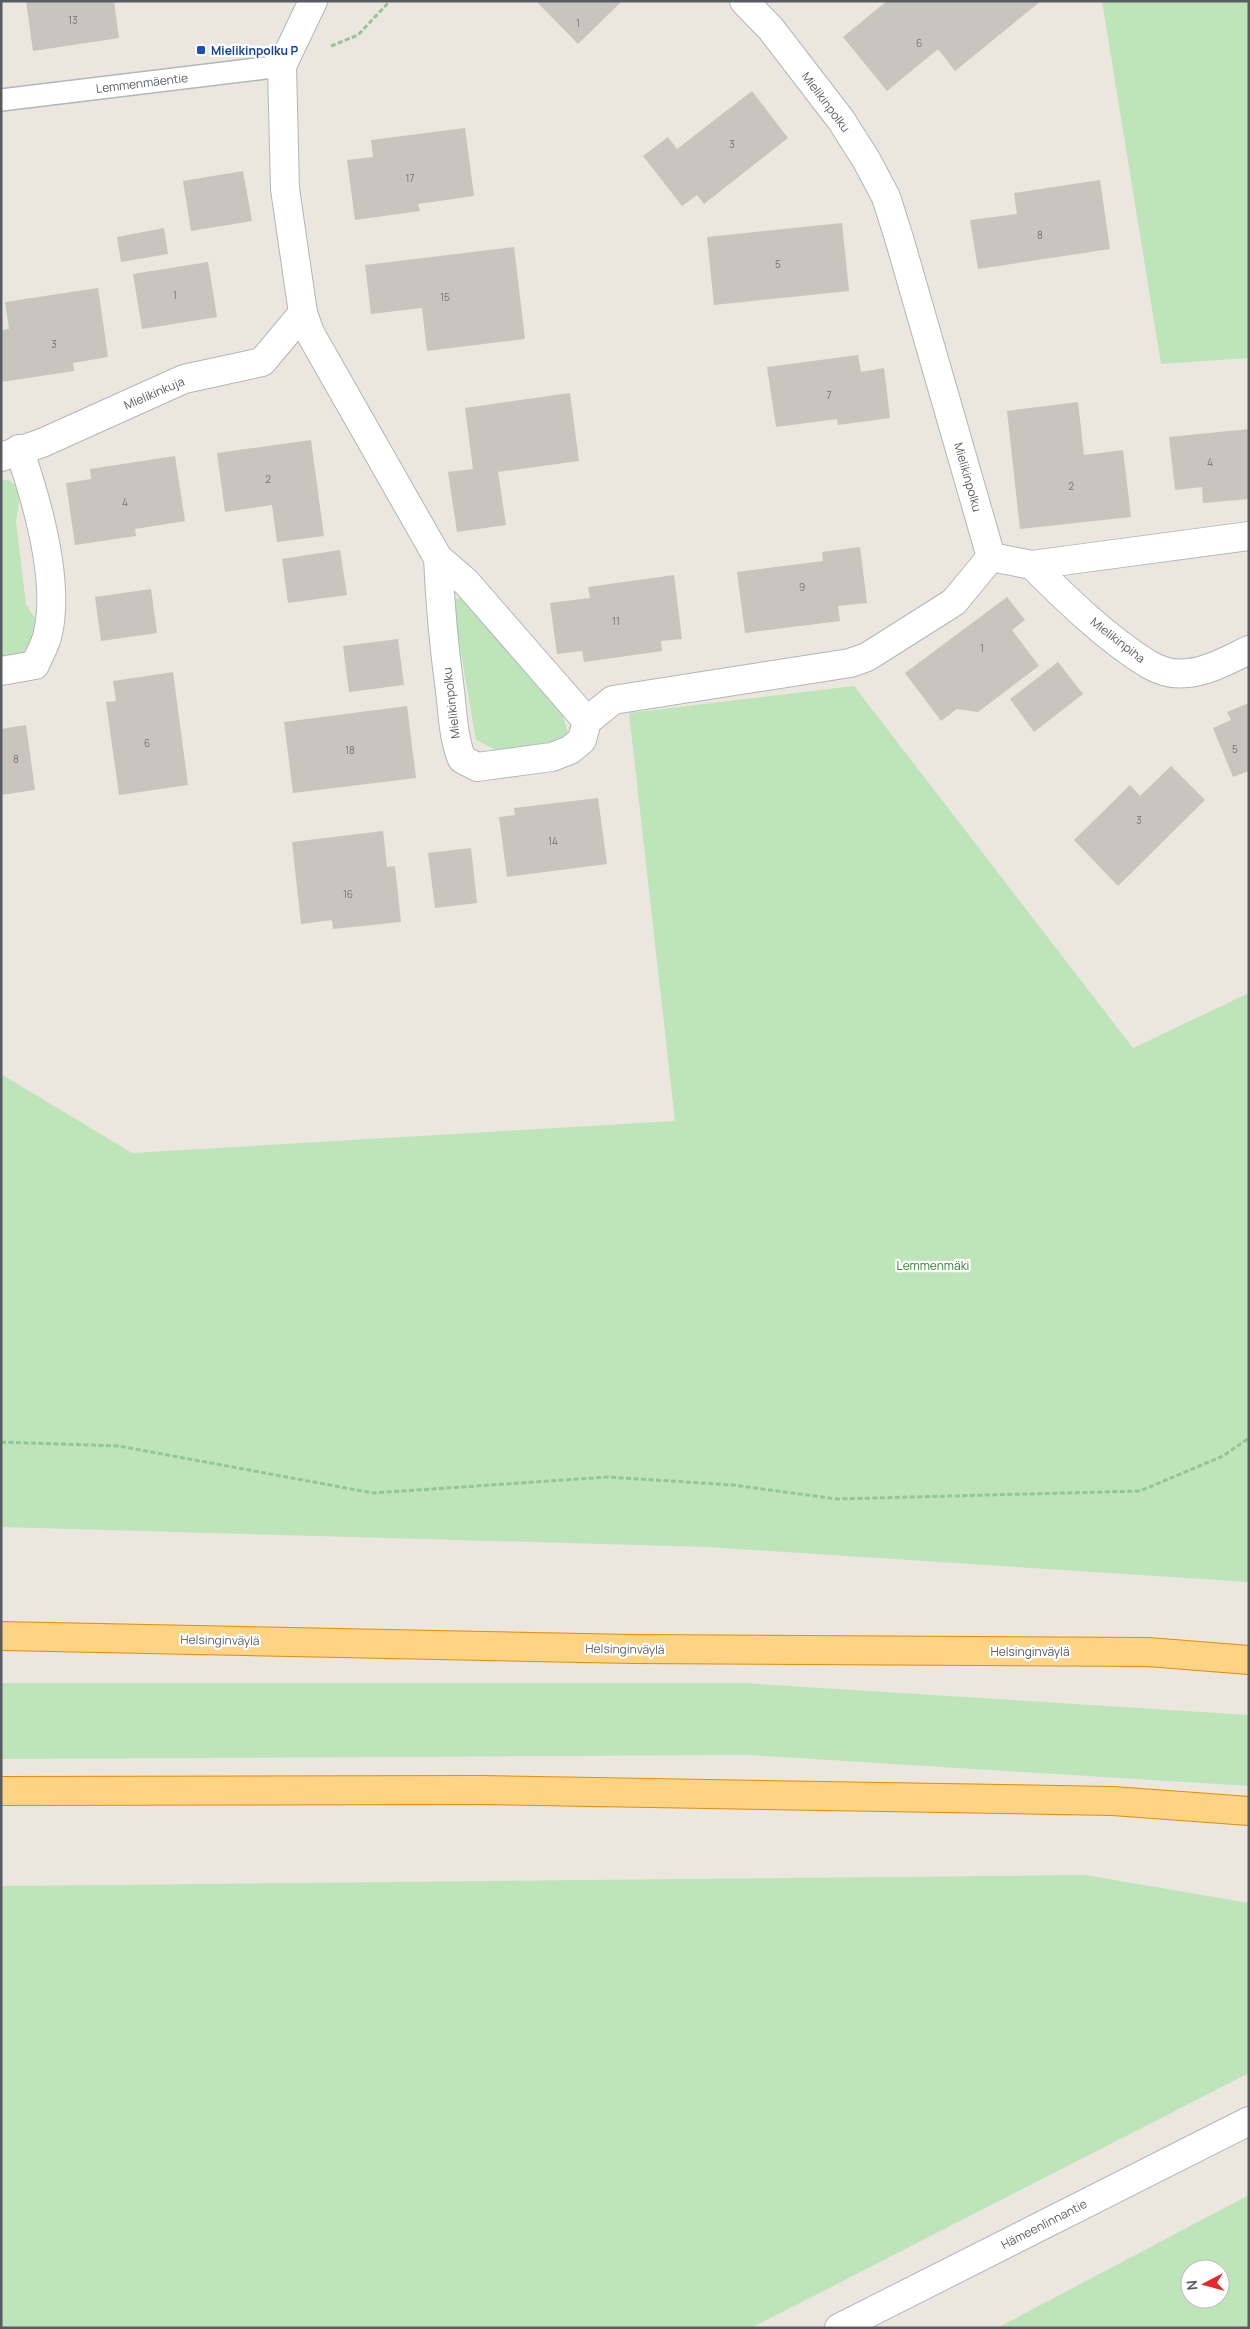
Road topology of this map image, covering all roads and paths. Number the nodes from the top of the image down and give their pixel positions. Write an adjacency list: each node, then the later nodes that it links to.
1 (313, 1): 4 (street)
2 (390, 1): 4 (path)
3 (744, 1): 9 (street, Mielikinpolku)
4 (282, 66): 5 (lane, Lemmenmäentie); 6 (street)
5 (1, 100)
6 (303, 313): 7 (street, Mielikinkuja); 10 (street, Mielikinpolku)
7 (10, 453): 13 (street, Mielikinkuja)
8 (1249, 536): 11 (street)
9 (992, 557): 11 (street); 14 (street, Mielikinpolku)
10 (438, 558): 14 (street, Mielikinpolku); 14 (street, Mielikinpolku)
11 (1032, 565): 12 (street, Mielikinpiha)
12 (1249, 650)
13 (1, 671)
14 (588, 720)
15 (1249, 1438): 16 (path)
16 (1, 1442)
17 (1, 1636): 18 (highway, Helsinginväylä)
18 (1249, 1660)
19 (1, 1790): 20 (highway)
20 (1249, 1811)
21 (1249, 2121): 22 (street, Hämeenlinnantie)
22 (839, 2328)

